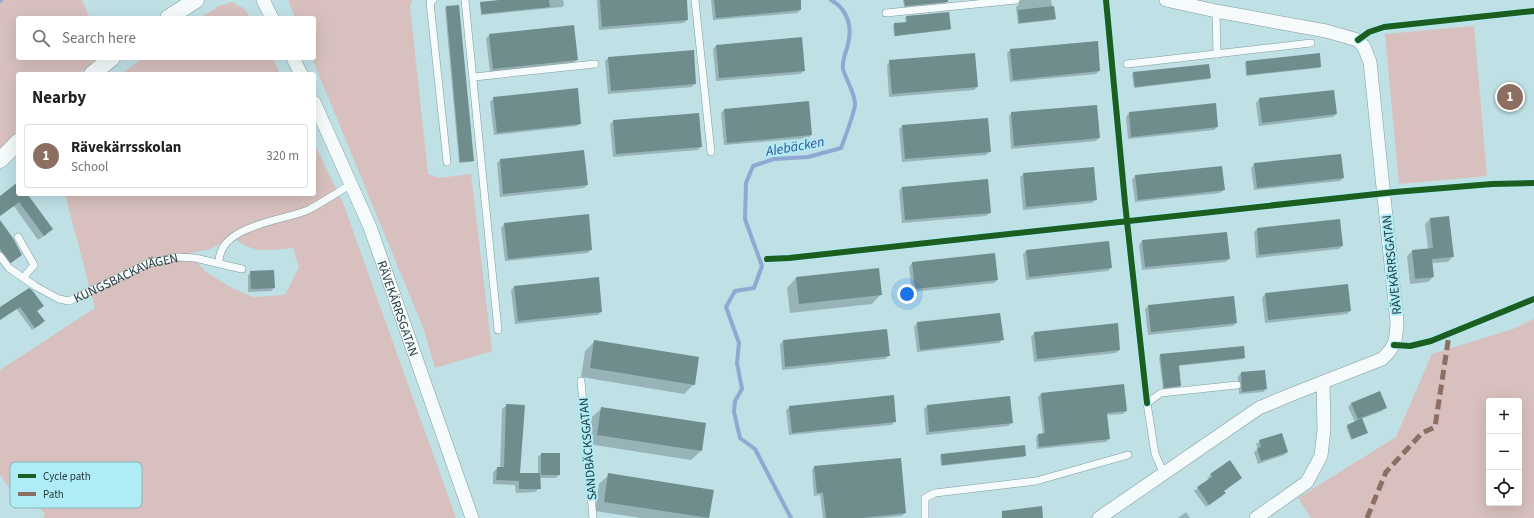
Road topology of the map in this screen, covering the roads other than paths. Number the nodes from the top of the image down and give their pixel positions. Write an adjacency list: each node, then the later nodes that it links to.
1 (196, 0): 11 (street)
2 (263, 0): 12 (street)
3 (433, 0): 26 (lane)
4 (465, 0): 21 (lane)
5 (695, 0): 24 (lane)
6 (1016, 0): 8 (lane)
7 (1174, 1): 9 (street, RÄVEKÄRRSGATAN)
8 (986, 2): 10 (lane)
9 (1216, 11): 14 (lane); 35 (street, RÄVEKÄRRSGATAN)
10 (886, 13)
11 (171, 16)
12 (271, 16)
13 (1311, 43): 14 (lane)
14 (1217, 54): 18 (lane)
15 (110, 60): 19 (street)
16 (294, 60): 20 (street)
17 (595, 64): 21 (lane)
18 (1127, 64)
19 (94, 72)
20 (300, 72)
21 (474, 77): 33 (lane)
22 (316, 106): 27 (street, RÄVEKÄRRSGATAN)
23 (16, 144): 25 (street)
24 (711, 152)
25 (0, 160)
26 (447, 162)
27 (351, 184): 30 (lane); 39 (street, RÄVEKÄRRSGATAN)
28 (18, 237): 32 (lane)
29 (0, 256): 32 (lane, KUNGSBACKAVÄGEN)
30 (219, 263): 31 (lane, KUNGSBACKAVÄGEN); 32 (lane, KUNGSBACKAVÄGEN)
31 (242, 269)
32 (24, 278)
33 (498, 330)
34 (581, 380): 40 (lane, SANDBÄCKSGATAN)
35 (1323, 382): 38 (street, RÄVEKÄRRSGATAN); 43 (street)
36 (1237, 385): 38 (lane)
37 (1128, 455): 41 (lane)
38 (1164, 474): 42 (street, RÄVEKÄRRSGATAN)
39 (472, 518)
40 (593, 518)
41 (925, 518)
42 (1099, 518)
43 (1256, 518)

